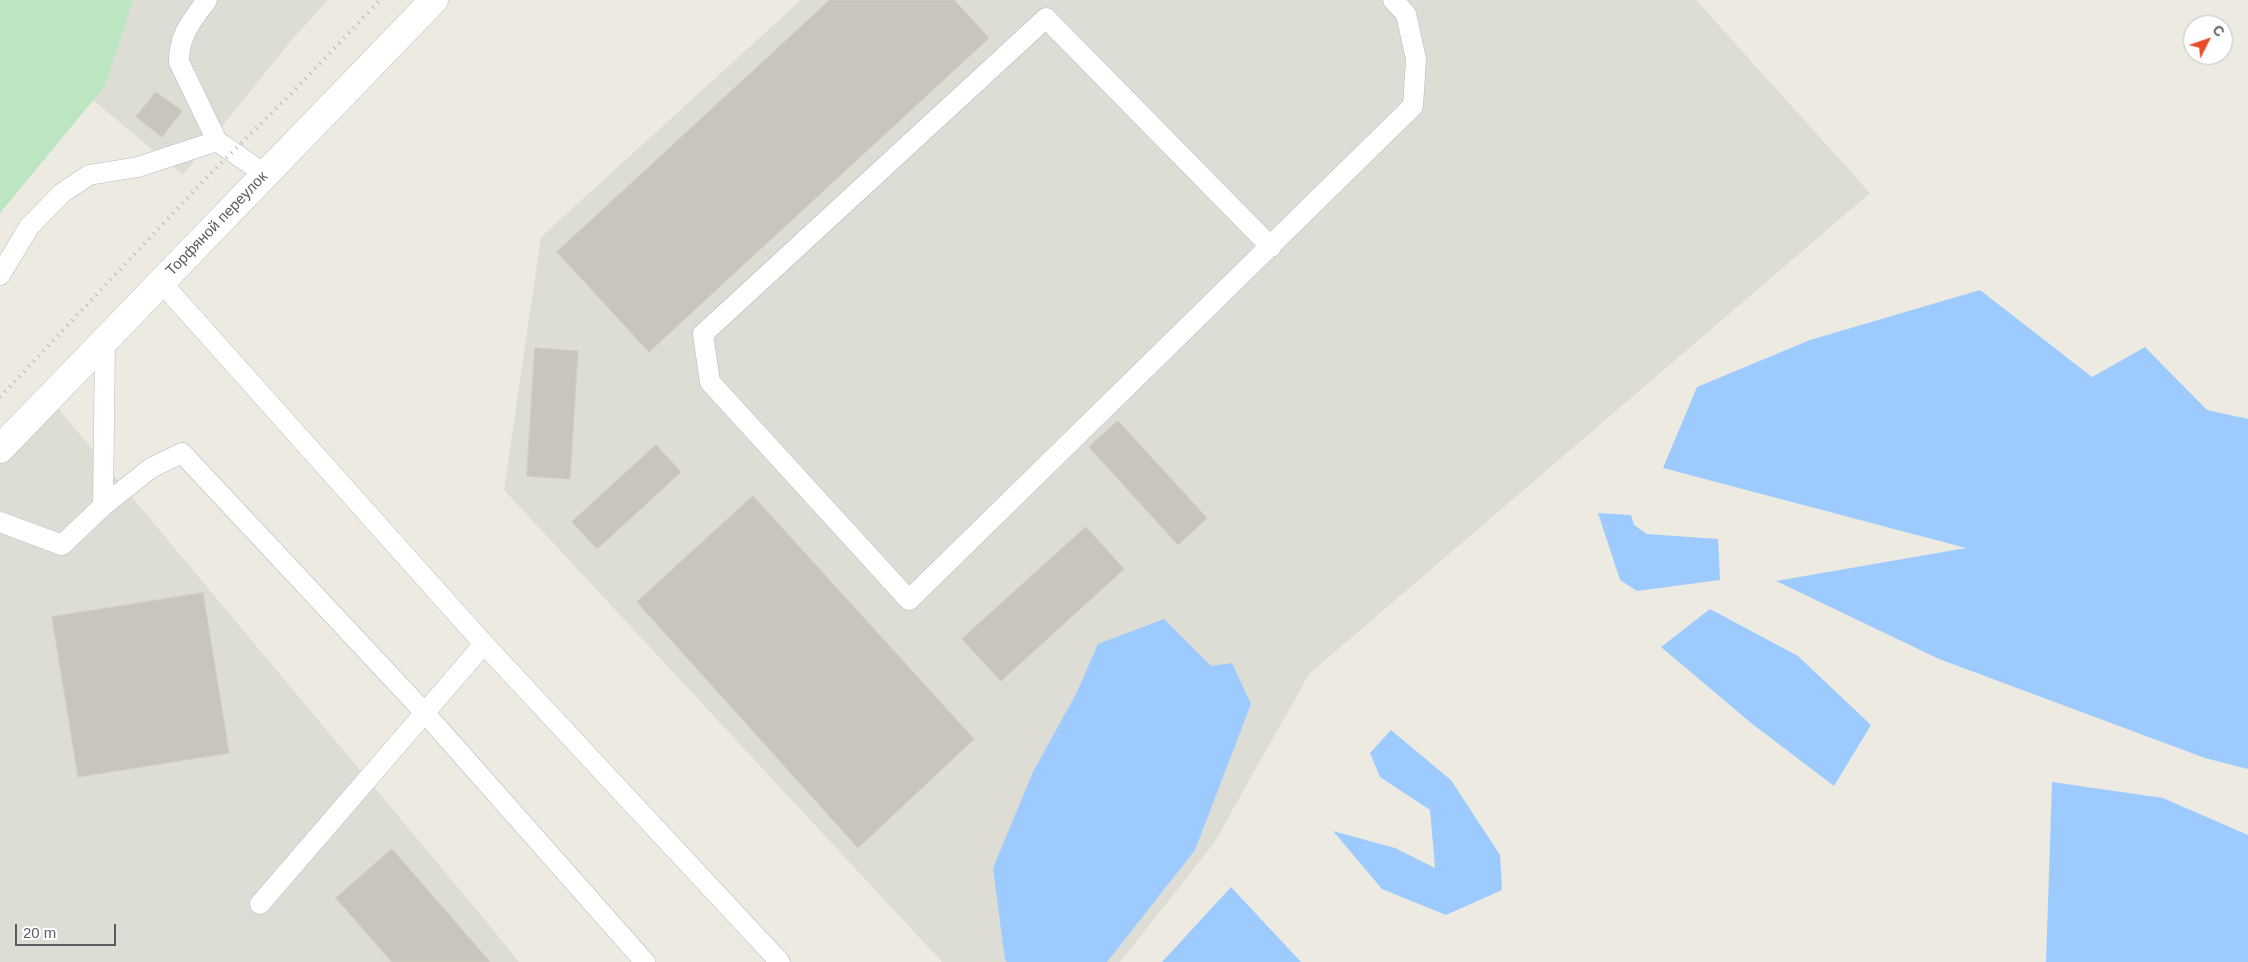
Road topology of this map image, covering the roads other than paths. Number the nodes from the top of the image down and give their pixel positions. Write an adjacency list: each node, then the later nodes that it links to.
1 (207, 0): 4 (lane)
2 (434, 0): 5 (street, Торфяной переулок)
3 (1393, 0): 6 (lane)
4 (217, 141): 5 (lane); 7 (lane)
5 (266, 175): 8 (street, Торфяной переулок)
6 (1271, 247): 6 (lane)
7 (0, 275)
8 (161, 282): 9 (street, Торфяной переулок); 13 (lane)
9 (105, 341): 10 (street, Торфяной переулок); 11 (lane)
10 (0, 448)
11 (103, 506): 12 (lane); 14 (lane)
12 (0, 522)
13 (484, 644): 14 (lane); 17 (lane)
14 (424, 712): 15 (lane); 16 (lane)
15 (260, 904)
16 (645, 962)
17 (780, 962)

